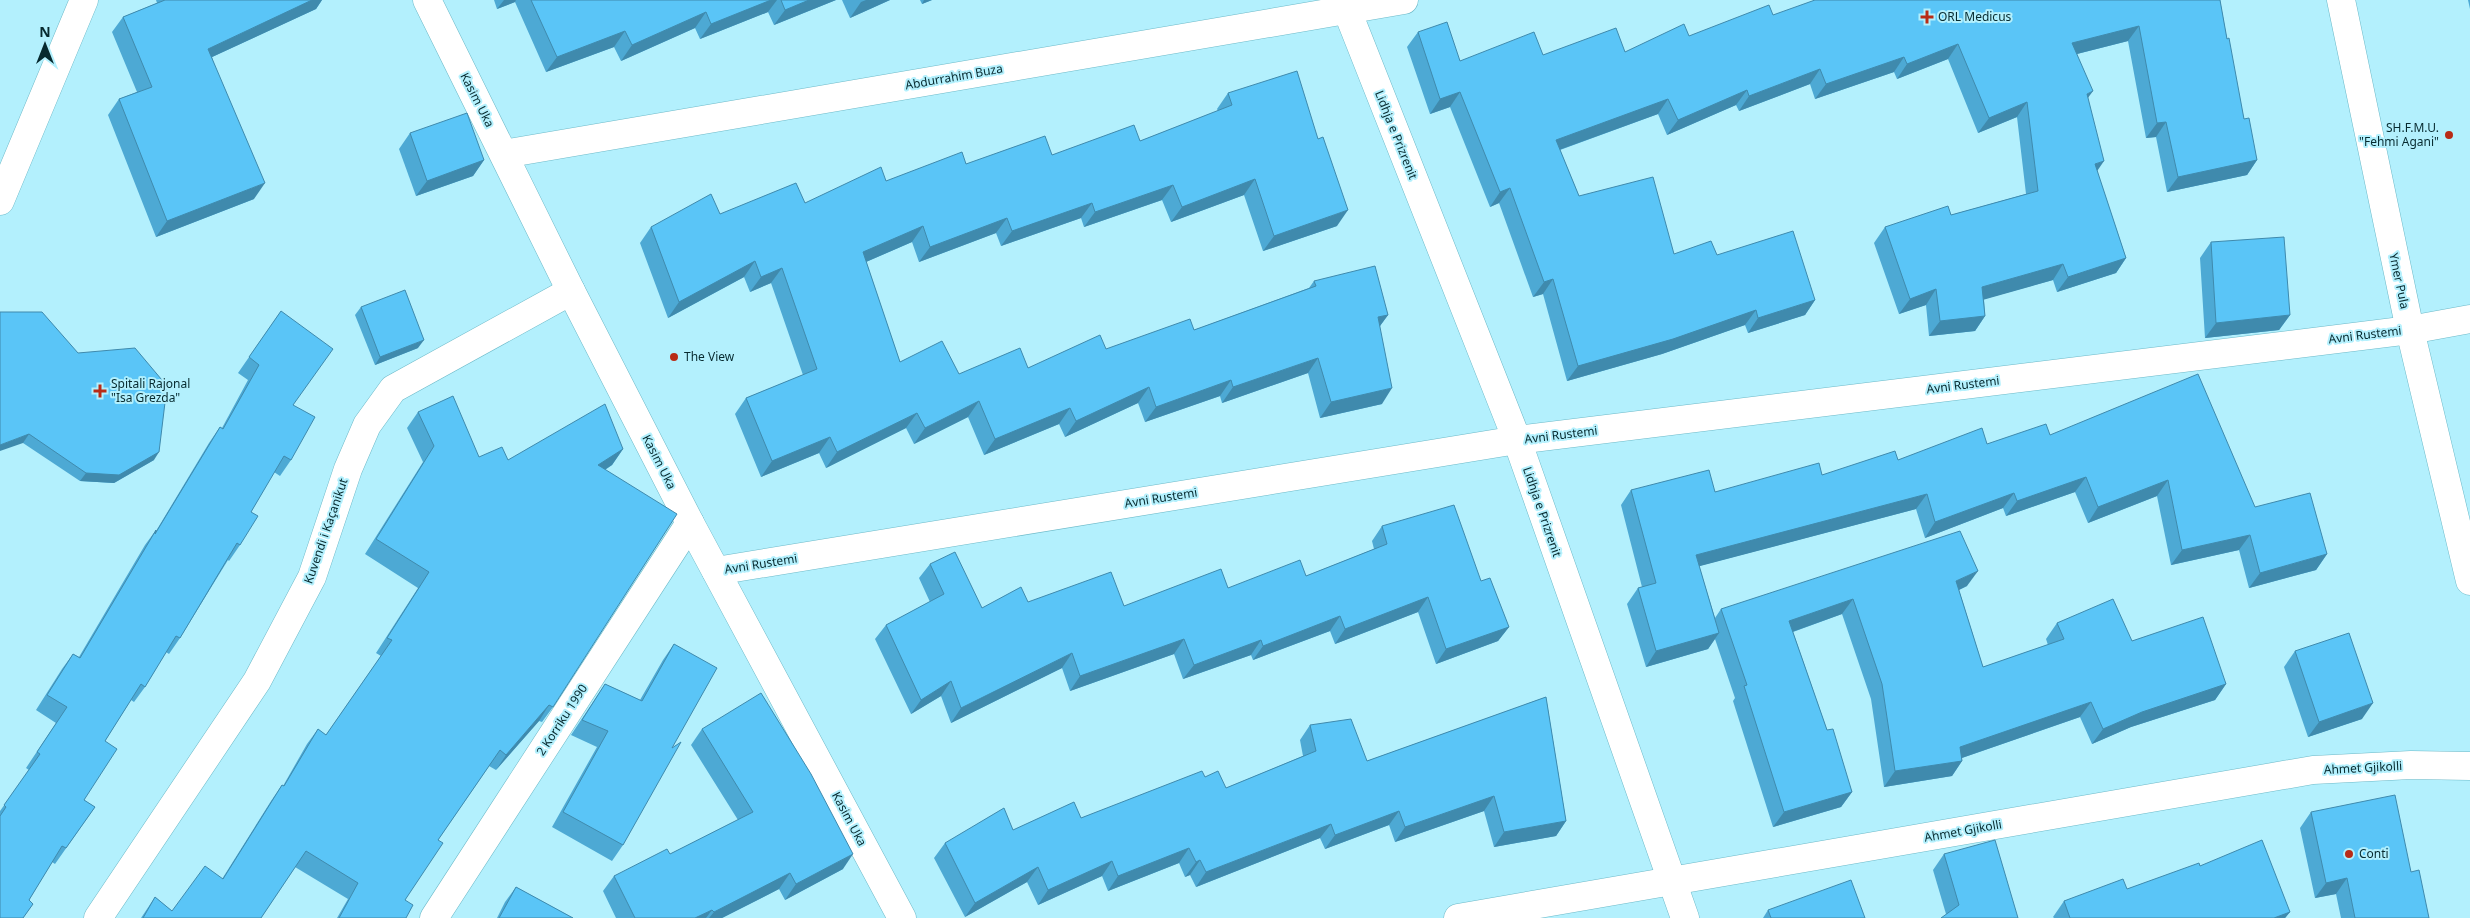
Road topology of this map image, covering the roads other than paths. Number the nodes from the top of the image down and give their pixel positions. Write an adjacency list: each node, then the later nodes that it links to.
1 (84, 0): 7 (street)
2 (427, 0): 6 (street, Kasim Uka)
3 (1404, 0): 5 (street, Abdurrahim Buza)
4 (2340, 0): 10 (street, Ymer Pula)
5 (1345, 5): 6 (street, Abdurrahim Buza); 11 (street, Lidhja e Prizrenit)
6 (504, 154): 8 (street, Kasim Uka)
7 (0, 201)
8 (571, 291): 12 (street, Kasim Uka); 17 (street, Kuvendi i Kaçanikut)
9 (2470, 319): 10 (street, Avni Rustemi)
10 (2410, 330): 11 (street, Avni Rustemi); 13 (street, Ymer Pula)
11 (1517, 440): 14 (street, Avni Rustemi); 16 (street, Lidhja e Prizrenit)
12 (690, 522): 14 (street, Kasim Uka); 18 (street, 2 Korriku 1990)
13 (2468, 567)
14 (716, 571): 19 (street, Kasim Uka)
15 (2470, 766): 16 (street, Ahmet Gjikolli)
16 (1672, 882): 20 (street, Ahmet Gjikolli); 21 (street, Lidhja e Prizrenit)
17 (98, 918)
18 (434, 918)
19 (902, 918)
20 (1458, 918)
21 (1685, 918)

